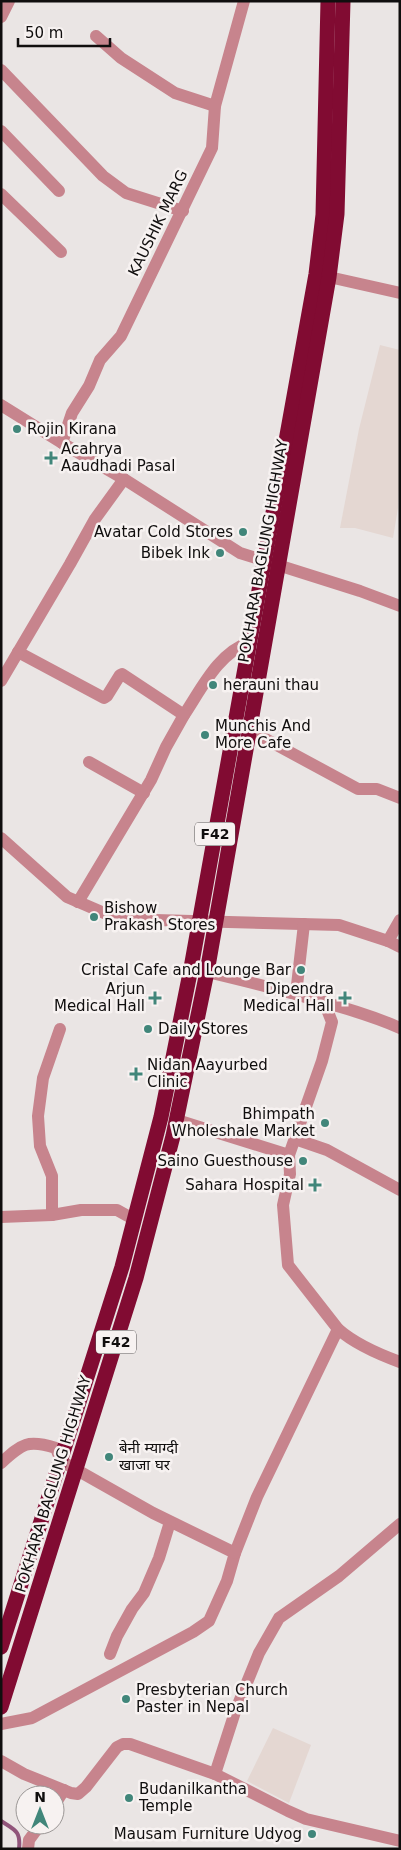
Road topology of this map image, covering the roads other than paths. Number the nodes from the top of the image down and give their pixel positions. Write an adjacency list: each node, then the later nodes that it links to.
1 (244, 1): 8 (street, KAUSHIK MARG)
2 (328, 1): 19 (highway, POKHARA BAGLUNG HIGHWAY / F42)
3 (343, 1): 14 (highway, POKHARA BAGLUNG HIGHWAY / F42)
4 (6, 3): 5 (street)
5 (1, 17)
6 (96, 36): 8 (street)
7 (1, 70): 12 (street)
8 (215, 106): 12 (street, KAUSHIK MARG)
9 (1, 131): 10 (street)
10 (59, 191)
11 (1, 194): 13 (street)
12 (183, 211): 17 (street, KAUSHIK MARG)
13 (61, 252)
14 (329, 277): 15 (street); 19 (highway, POKHARA BAGLUNG HIGHWAY / F42)
15 (400, 293)
16 (1, 405): 17 (street)
17 (62, 443): 18 (street)
18 (124, 479): 19 (street); 22 (street)
19 (272, 563): 20 (street); 21 (highway, POKHARA BAGLUNG HIGHWAY / F42); 25 (highway, POKHARA BAGLUNG HIGHWAY / F42)
20 (400, 606)
21 (250, 642): 24 (street); 31 (highway, POKHARA BAGLUNG HIGHWAY / F42)
22 (18, 652): 23 (street); 24 (street)
23 (1, 681)
24 (184, 715): 27 (street)
25 (249, 730): 28 (street); 33 (highway, POKHARA BAGLUNG HIGHWAY / F42)
26 (89, 762): 27 (street)
27 (144, 793): 30 (street)
28 (400, 798)
29 (1, 838): 30 (street)
30 (78, 902): 31 (street)
31 (200, 920): 33 (street); 37 (highway, POKHARA BAGLUNG HIGHWAY / F42)
32 (400, 920): 35 (street)
33 (216, 922): 34 (street); 38 (highway, POKHARA BAGLUNG HIGHWAY / F42)
34 (304, 924): 35 (street); 39 (street)
35 (388, 941): 36 (street)
36 (400, 947)
37 (191, 968): 38 (street); 49 (highway, POKHARA BAGLUNG HIGHWAY / F42)
38 (208, 972): 39 (street); 43 (highway, POKHARA BAGLUNG HIGHWAY / F42)
39 (296, 994): 40 (street)
40 (324, 1002): 41 (street); 44 (street)
41 (400, 1028)
42 (60, 1029): 47 (street)
43 (177, 1120): 45 (street); 54 (highway, POKHARA BAGLUNG HIGHWAY / F42)
44 (295, 1139): 45 (street); 46 (street)
45 (289, 1155): 50 (street)
46 (400, 1190)
47 (52, 1215): 48 (street); 49 (street)
48 (1, 1217)
49 (135, 1220): 52 (highway, POKHARA BAGLUNG HIGHWAY / F42)
50 (338, 1329): 51 (street); 57 (street)
51 (400, 1362)
52 (61, 1462): 53 (street); 54 (street); 58 (highway, POKHARA BAGLUNG HIGHWAY / F42)
53 (1, 1463)
54 (76, 1470): 55 (street); 60 (highway, POKHARA BAGLUNG HIGHWAY / F42)
55 (170, 1522): 57 (street); 59 (street)
56 (400, 1524): 63 (street)
57 (235, 1552): 61 (street)
58 (1, 1647)
59 (110, 1654)
60 (1, 1707)
61 (1, 1724)
62 (1, 1761): 64 (street)
63 (215, 1774): 65 (street); 67 (street)
64 (52, 1785)
65 (65, 1790)
66 (33, 1835): 68 (street)
67 (400, 1841)
68 (28, 1849)

